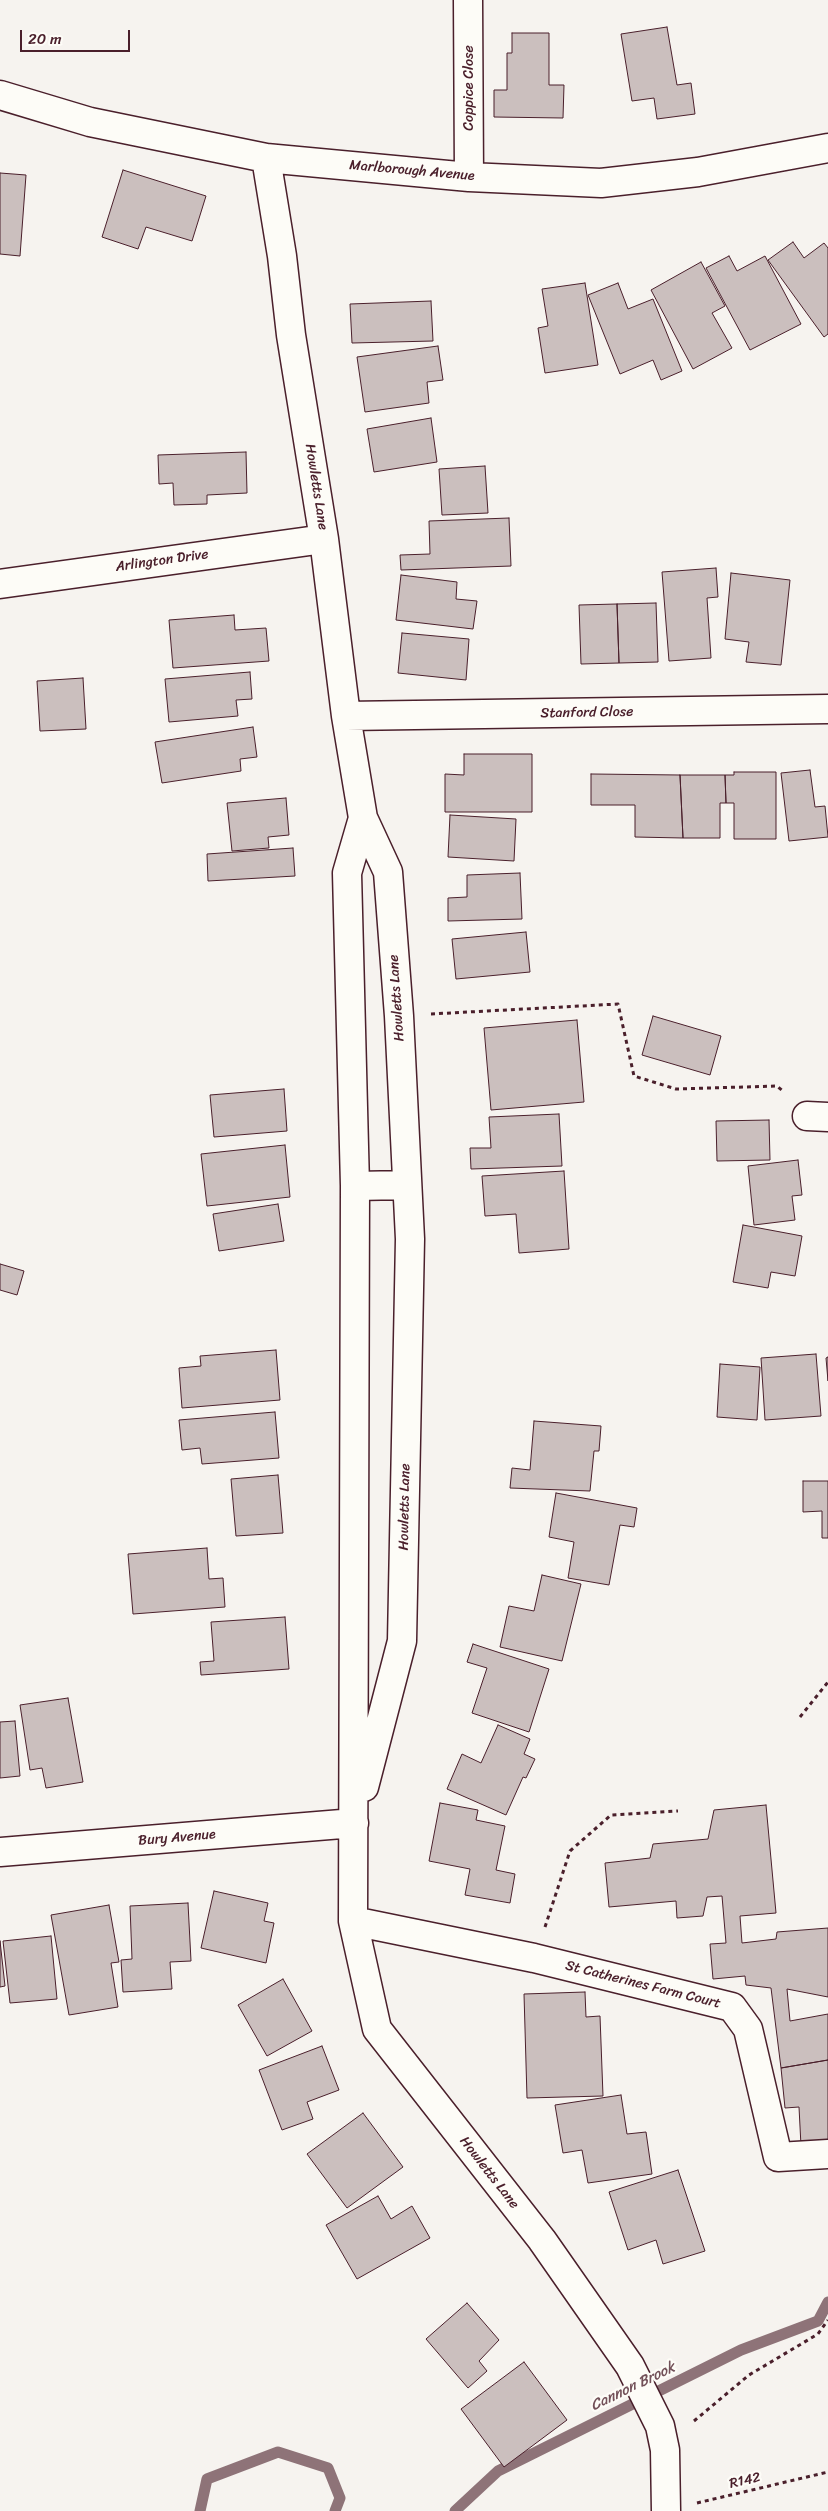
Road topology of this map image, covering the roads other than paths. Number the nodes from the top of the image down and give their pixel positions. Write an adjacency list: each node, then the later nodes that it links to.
1 (468, 0): 5 (street, Coppice Close)
2 (0, 95): 4 (street, Marlborough Avenue)
3 (828, 148): 5 (street, Marlborough Avenue)
4 (266, 158): 5 (street, Marlborough Avenue); 6 (street, Howletts Lane)
5 (470, 177)
6 (324, 539): 7 (street, Arlington Drive); 9 (street, Howletts Lane)
7 (0, 584)
8 (828, 709): 9 (street, Stanford Close)
9 (346, 716): 10 (street, Howletts Lane)
10 (363, 818): 11 (street, Howletts Lane); 12 (street, Howletts Lane)
11 (407, 1184): 12 (street); 13 (street, Howletts Lane)
12 (355, 1186): 13 (street, Howletts Lane)
13 (354, 1823): 14 (street, Bury Avenue); 15 (street, Howletts Lane)
14 (0, 1852)
15 (352, 1921): 16 (street, St Catherines Farm Court); 17 (street, Howletts Lane)
16 (826, 2155)
17 (666, 2510)

